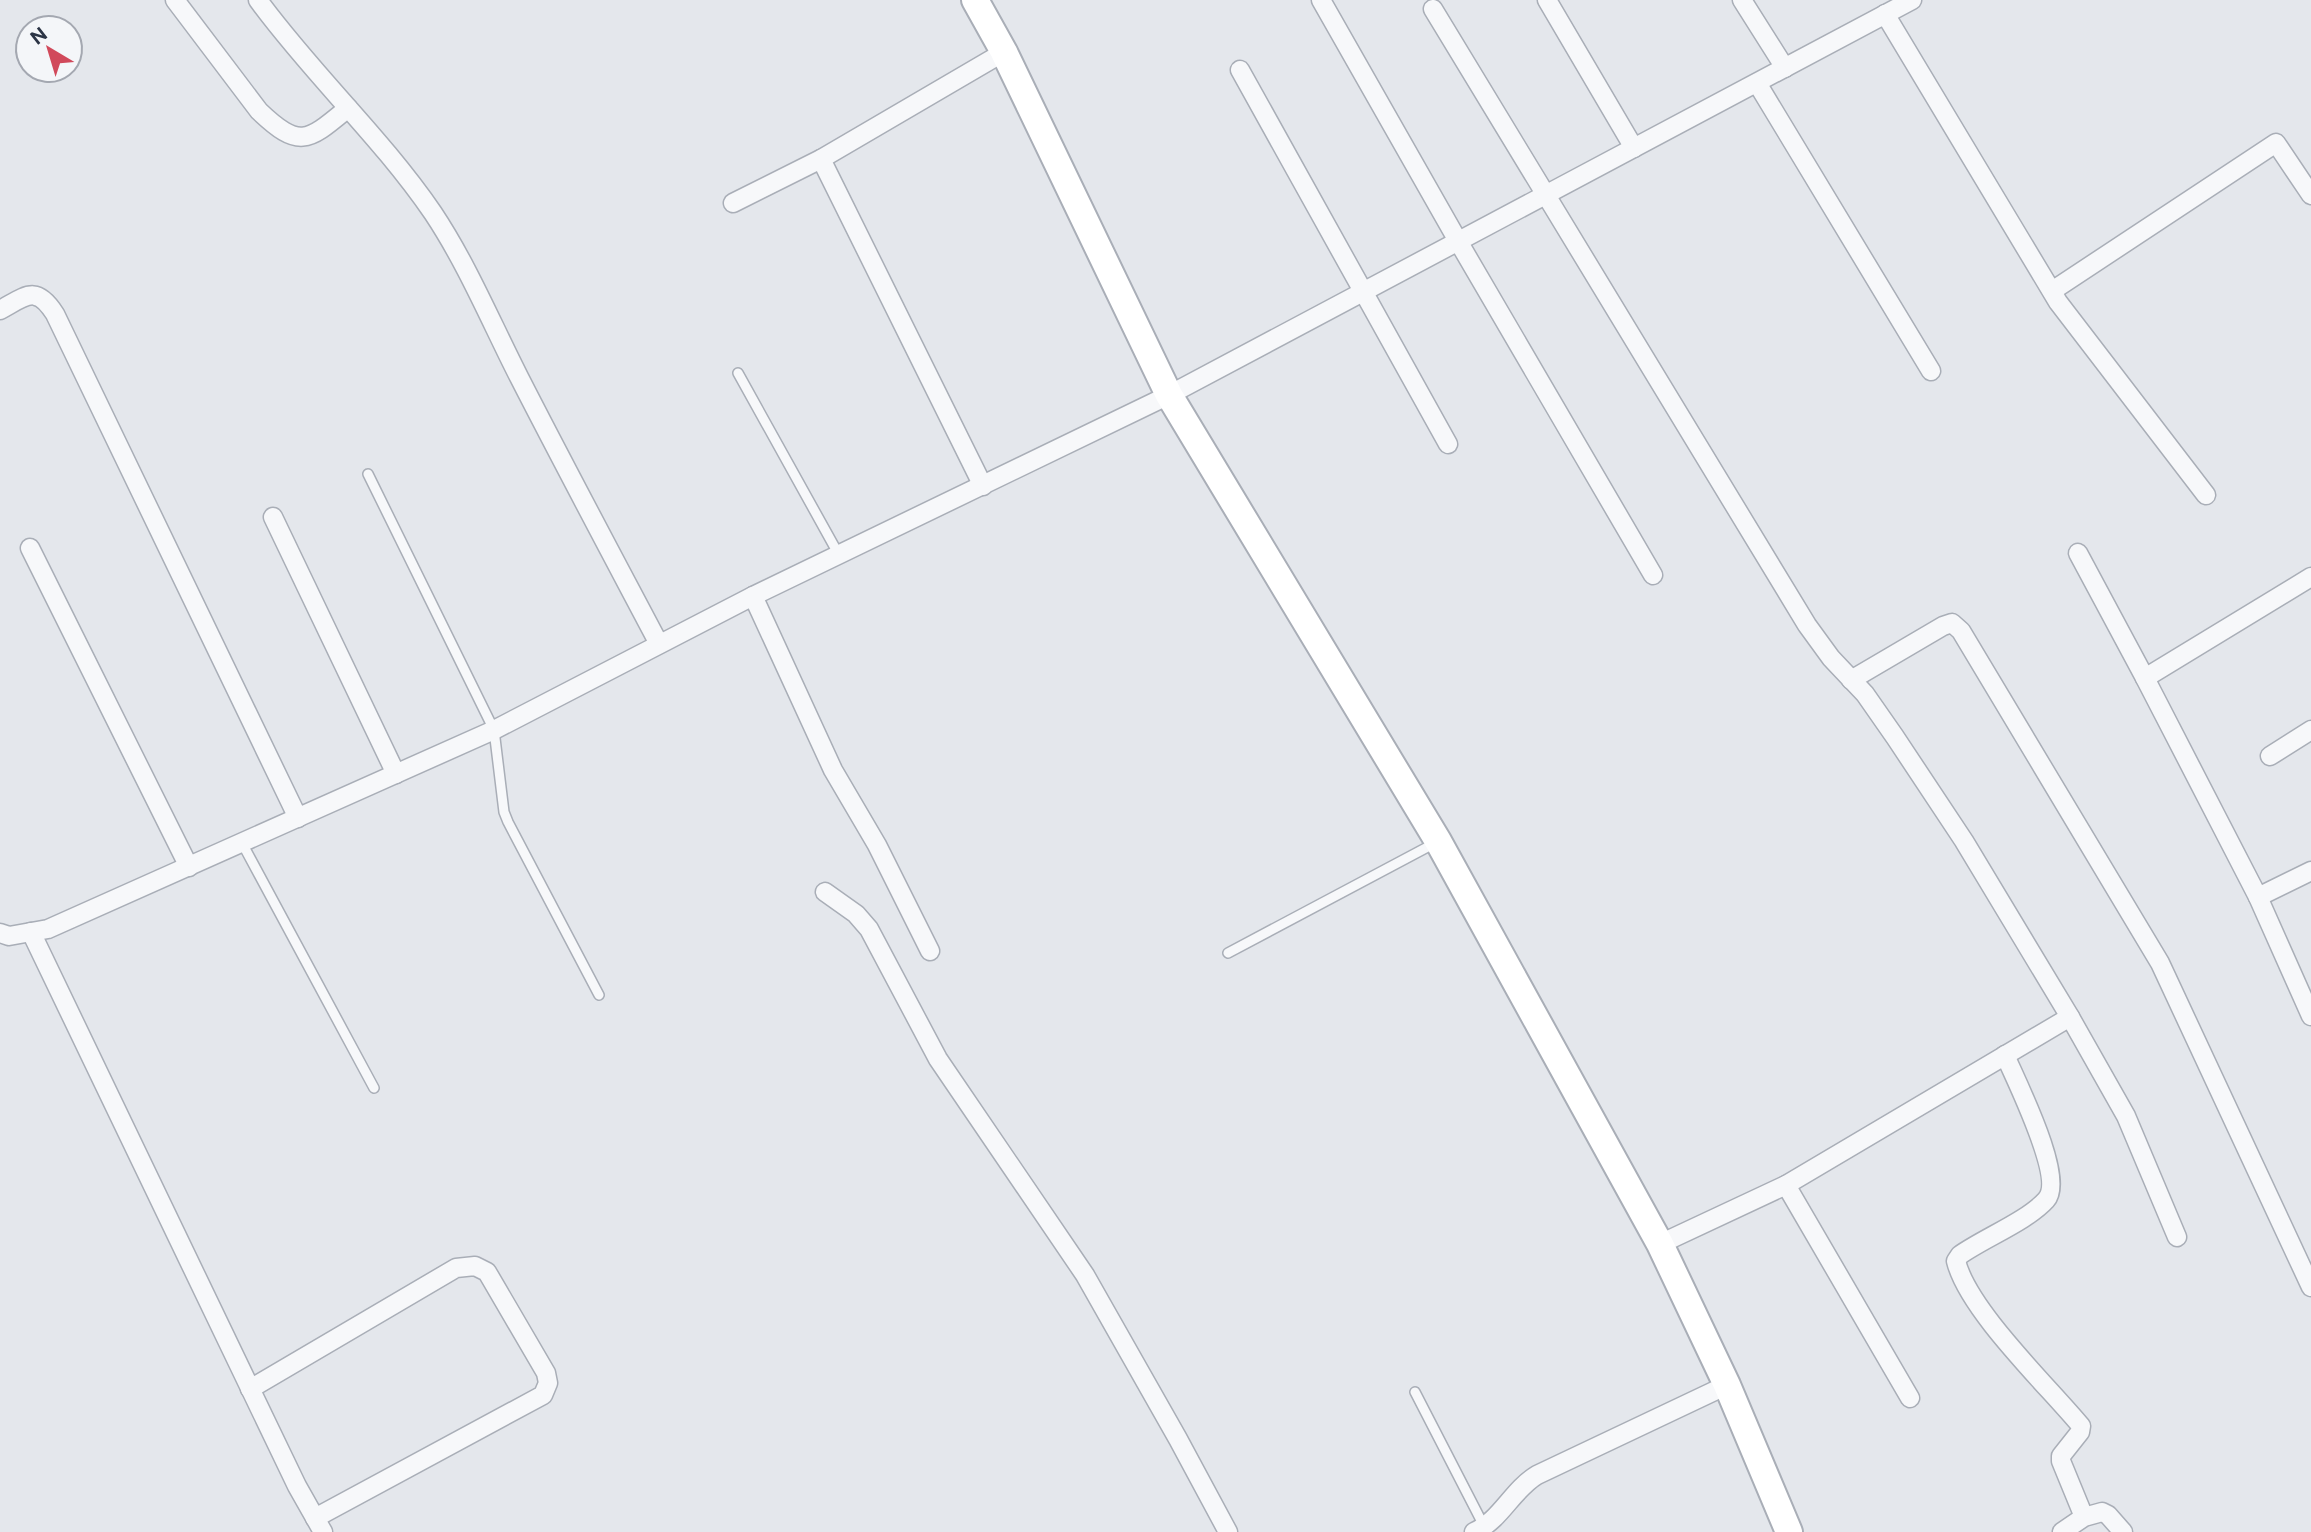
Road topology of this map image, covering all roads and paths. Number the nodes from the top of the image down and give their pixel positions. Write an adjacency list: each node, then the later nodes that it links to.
1 (175, 0): 14 (street)
2 (258, 0): 14 (street)
3 (975, 0): 10 (main road)
4 (1321, 0): 20 (street)
5 (1547, 0): 15 (street)
6 (1742, 0): 11 (street)
7 (1912, 0): 9 (street)
8 (1433, 9): 17 (street)
9 (1885, 14): 11 (street); 22 (street)
10 (1004, 52): 16 (street); 26 (main road)
11 (1784, 68): 13 (street)
12 (1240, 70): 21 (street)
13 (1757, 83): 15 (street); 24 (street)
14 (348, 108): 38 (street)
15 (1634, 148): 17 (street)
16 (821, 159): 19 (street); 29 (street)
17 (1545, 195): 20 (street); 40 (street)
18 (2311, 195): 22 (street)
19 (733, 204)
20 (1458, 241): 21 (street); 35 (street)
21 (1364, 291): 26 (street); 27 (street)
22 (2052, 291): 30 (street)
23 (0, 310): 45 (street)
24 (1931, 371)
25 (738, 373): 34 (lane)
26 (1169, 395): 29 (street); 46 (main road)
27 (1448, 444)
28 (368, 474): 41 (lane)
29 (983, 486): 34 (street)
30 (2206, 495)
31 (273, 517): 44 (street)
32 (30, 548): 48 (street)
33 (2078, 553): 39 (street)
34 (839, 555): 37 (street)
35 (1653, 575)
36 (2311, 577): 39 (street)
37 (753, 596): 38 (street); 54 (street)
38 (659, 644): 41 (street)
39 (2145, 678): 51 (street)
40 (1851, 680): 58 (street); 64 (street)
41 (494, 730): 44 (street); 56 (lane)
42 (2311, 730): 43 (street)
43 (2270, 756)
44 (396, 774): 45 (street)
45 (298, 818): 47 (street)
46 (1438, 841): 55 (lane); 63 (main road)
47 (242, 843): 48 (street); 60 (lane)
48 (189, 867): 52 (street)
49 (2311, 871): 51 (street)
50 (825, 892): 72 (street)
51 (2258, 897): 57 (street)
52 (31, 932): 53 (street); 66 (street)
53 (0, 933)
54 (930, 951)
55 (1228, 953)
56 (599, 995)
57 (2311, 1016)
58 (2070, 1017): 59 (street); 62 (street)
59 (2006, 1055): 61 (street); 69 (street)
60 (374, 1088)
61 (1786, 1185): 63 (street); 68 (street)
62 (2177, 1237)
63 (1660, 1244): 65 (main road)
64 (2311, 1287)
65 (1727, 1385): 71 (street); 73 (main road)
66 (250, 1389): 70 (street); 70 (street)
67 (1415, 1392): 71 (lane)
68 (1910, 1398)
69 (2084, 1517): 74 (street); 75 (street)
70 (319, 1525)
71 (1480, 1530)
72 (1228, 1532)
73 (1789, 1532)
74 (2062, 1532)
75 (2123, 1532)

